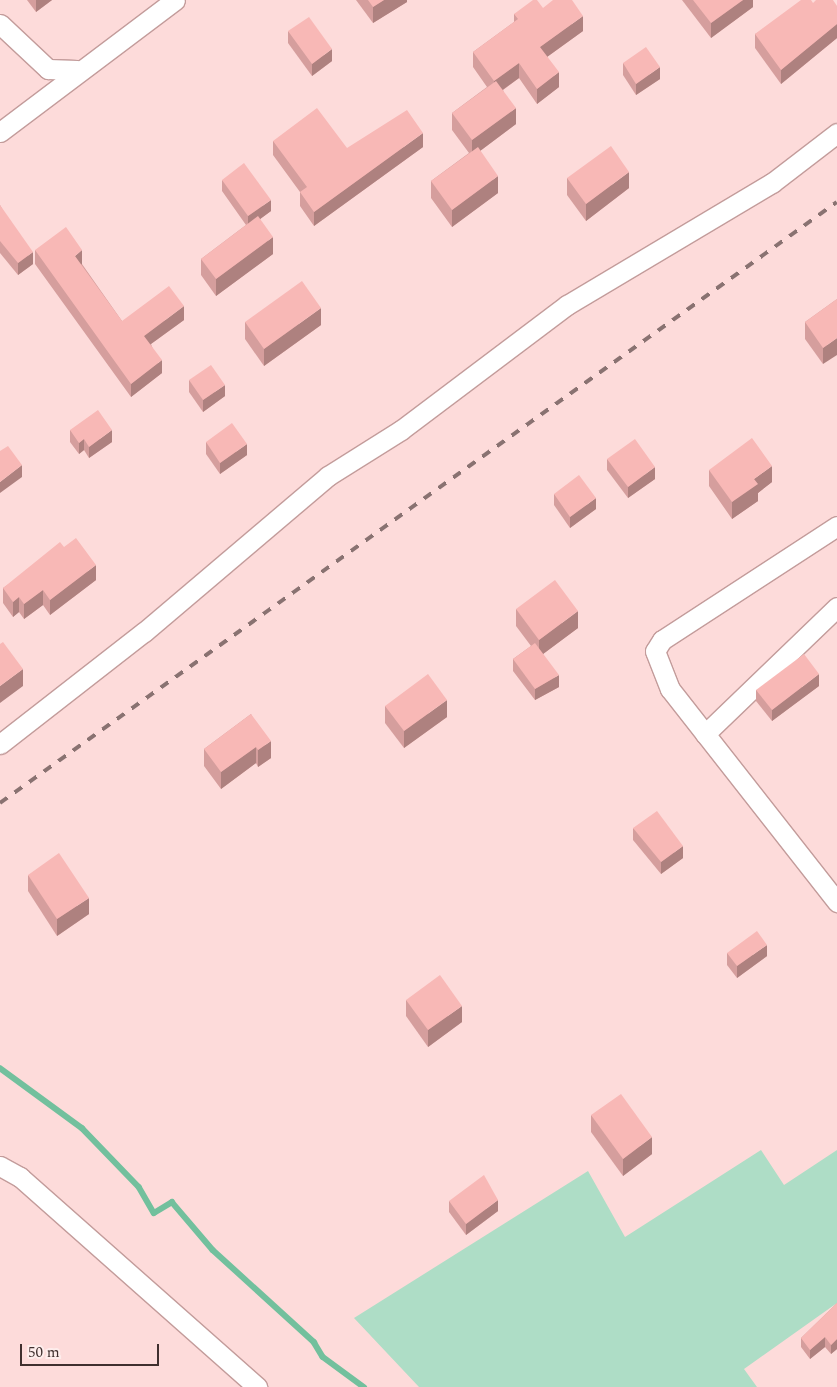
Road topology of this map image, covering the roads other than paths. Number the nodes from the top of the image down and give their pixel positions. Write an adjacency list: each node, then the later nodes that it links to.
1 (175, 0): 3 (street)
2 (0, 24): 3 (street)
3 (77, 70): 4 (street)
4 (0, 132)
5 (837, 133): 9 (street)
6 (837, 526): 8 (street)
7 (837, 607): 8 (street)
8 (705, 734): 10 (street)
9 (0, 744)
10 (837, 902)
11 (0, 1166): 12 (street)
12 (258, 1387)

